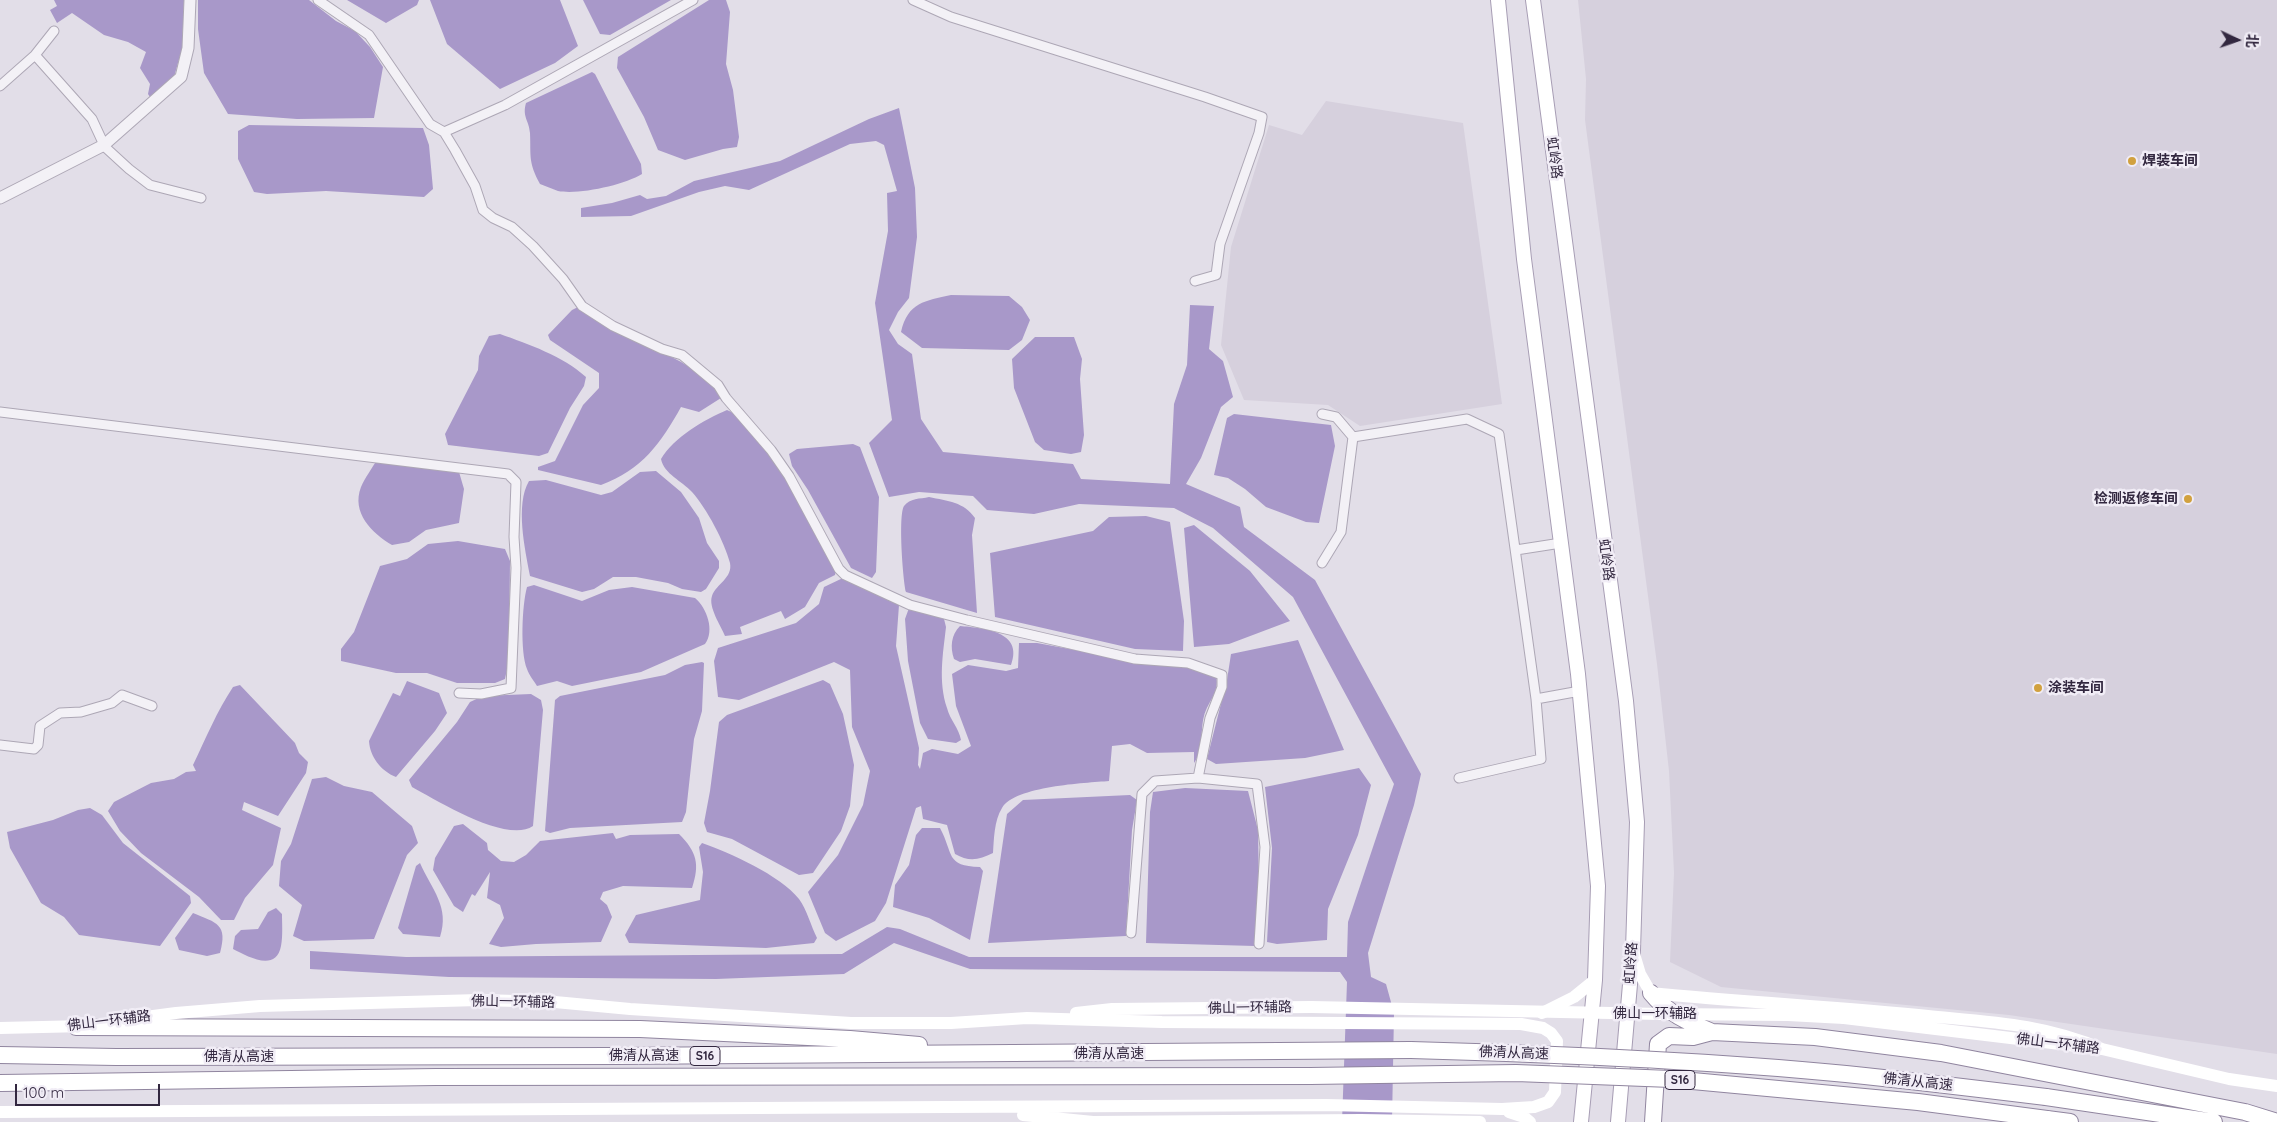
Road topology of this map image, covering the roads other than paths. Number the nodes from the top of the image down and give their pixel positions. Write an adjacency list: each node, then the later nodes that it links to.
1 (190, 0): 11 (street)
2 (318, 0): 10 (street)
3 (693, 0): 10 (street)
4 (913, 0): 14 (street)
5 (1498, 0): 18 (main road)
6 (1534, 0): 30 (main road, 虹岭路)
7 (54, 31): 8 (street)
8 (35, 55): 9 (street); 11 (street)
9 (0, 86)
10 (444, 132): 26 (street)
11 (104, 145): 12 (street); 13 (street)
12 (0, 198)
13 (201, 198)
14 (1195, 281)
15 (0, 412): 22 (street)
16 (1322, 414): 17 (street)
17 (1353, 437): 19 (street); 20 (street)
18 (1561, 543): 19 (street); 21 (main road)
19 (1516, 550): 23 (street)
20 (1322, 563)
21 (1580, 691): 23 (street); 31 (main road)
22 (459, 693)
23 (1536, 699): 27 (street)
24 (152, 706): 25 (street)
25 (0, 746)
26 (1198, 778): 28 (street); 29 (street)
27 (1459, 778)
28 (1131, 933)
29 (1259, 944)
30 (1633, 950): 32 (main road); 49 (main road, 虹岭路)
31 (1595, 980): 34 (main road); 48 (main road)
32 (1651, 993): 37 (highway); 38 (main road)
33 (1027, 1018): 34 (main road, 佛山一环辅路); 35 (main road, 佛山一环辅路); 38 (main road, 佛山一环辅路, bridge)
34 (1521, 1024): 44 (main road, 佛山一环辅路)
35 (76, 1027): 36 (main road, 佛山一环辅路); 39 (highway)
36 (0, 1028)
37 (1712, 1032): 50 (highway); 53 (highway)
38 (2102, 1049): 42 (main road, 佛山一环辅路)
39 (1008, 1054): 40 (highway, 佛清从高速 / S16); 52 (highway, 佛清从高速 / S16, bridge)
40 (0, 1055)
41 (0, 1083): 51 (highway, 佛清从高速 / S16, bridge)
42 (2277, 1086)
43 (959, 1108): 44 (main road, 佛山一环辅路); 45 (main road); 46 (main road)
44 (1502, 1109): 47 (main road)
45 (0, 1112)
46 (1480, 1122)
47 (1530, 1122)
48 (1581, 1122)
49 (1618, 1122)
50 (1652, 1122)
51 (2070, 1122)
52 (2214, 1122)
53 (2277, 1122)

